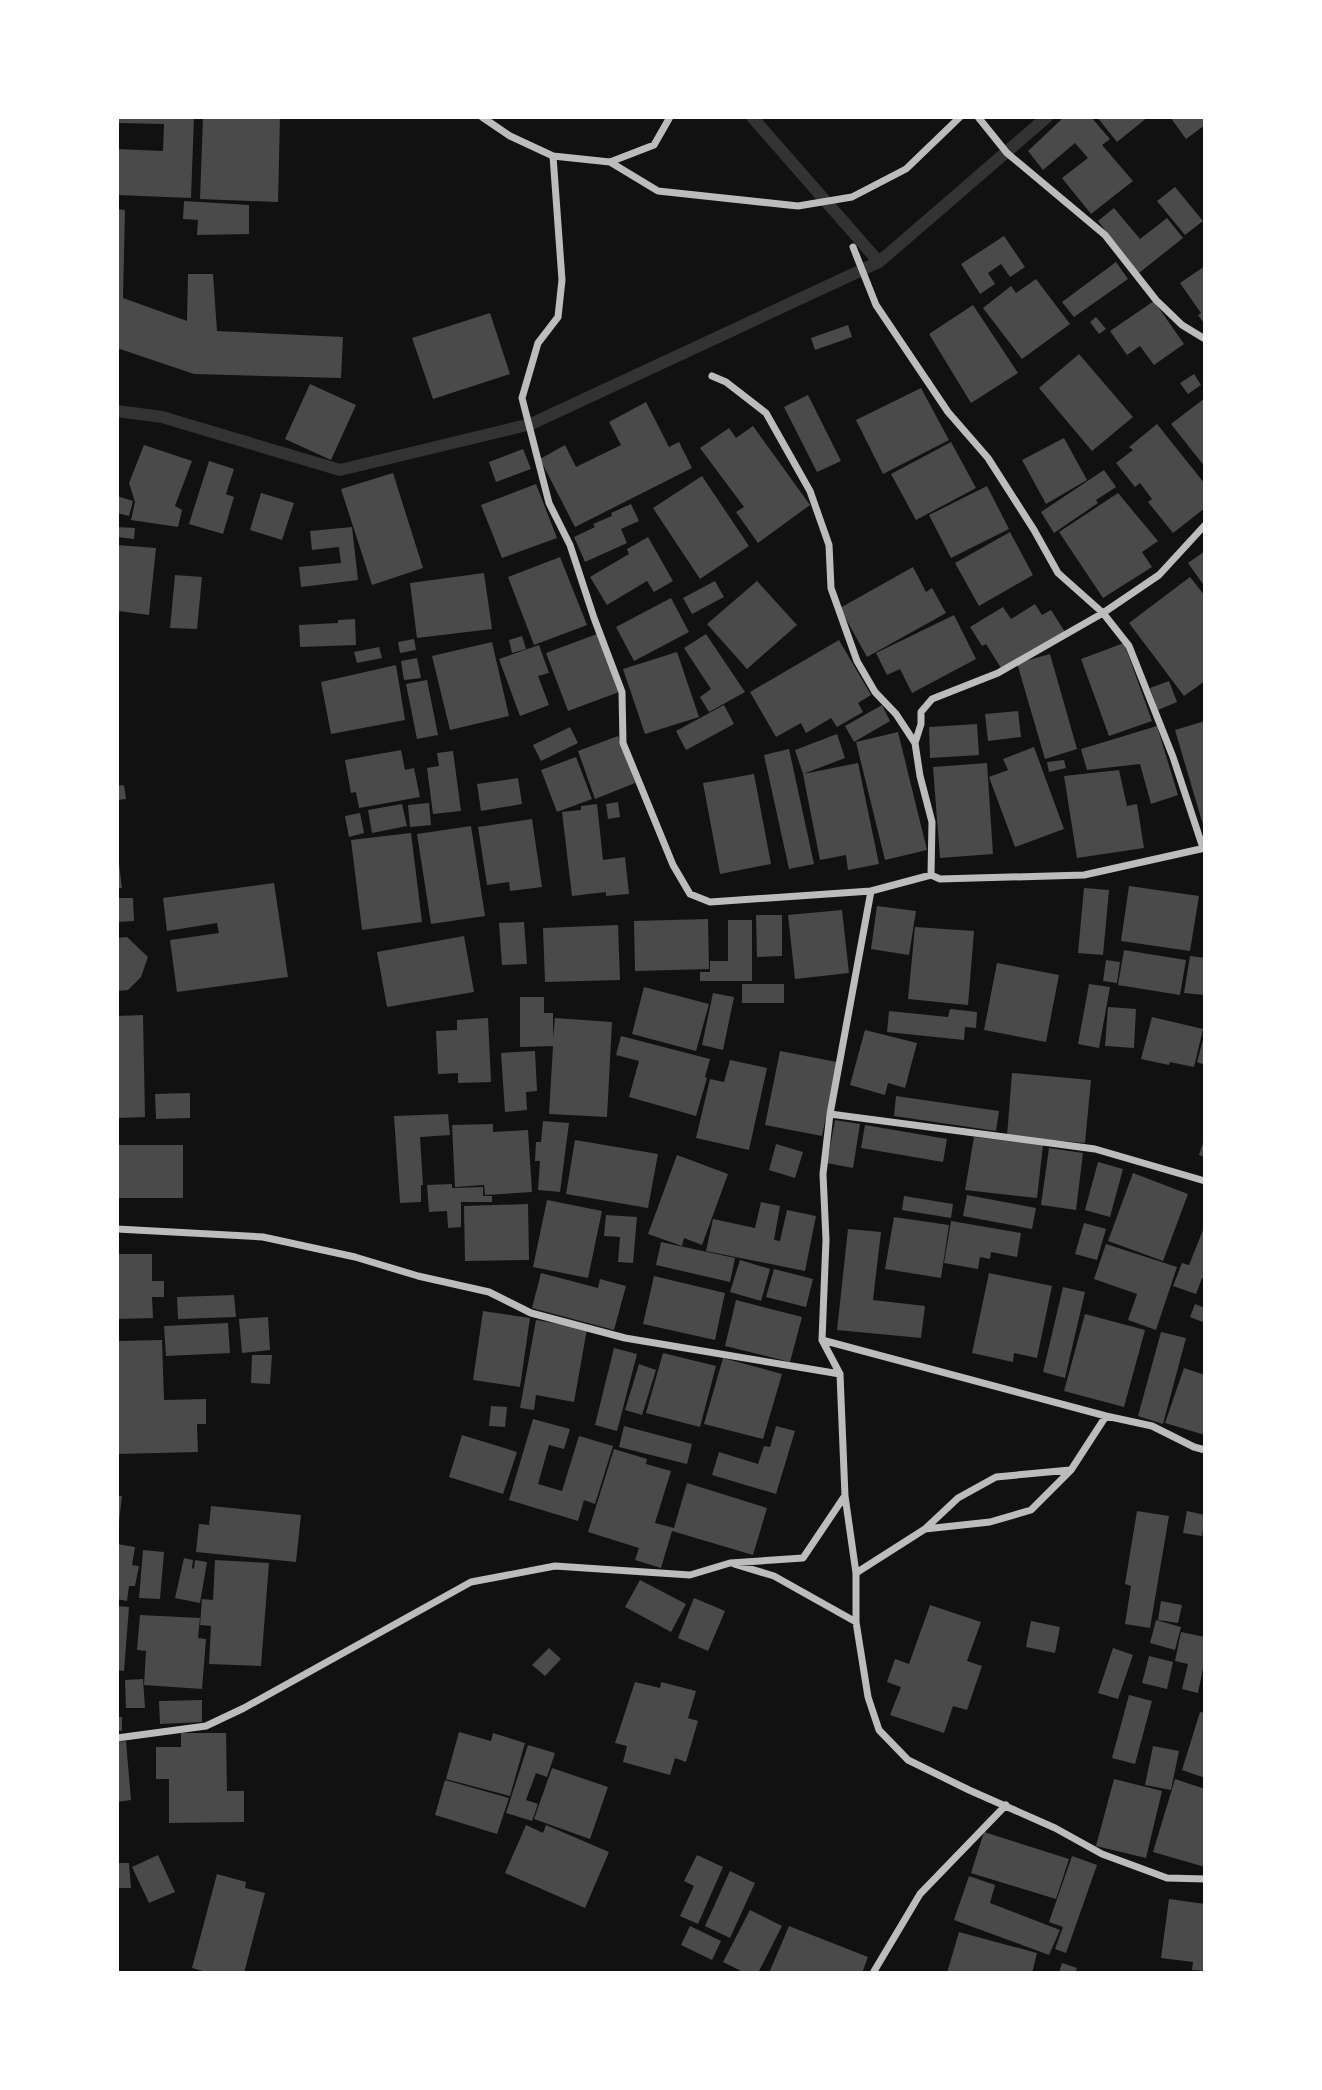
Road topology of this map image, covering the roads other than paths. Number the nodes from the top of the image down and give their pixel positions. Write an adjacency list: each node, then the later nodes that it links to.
1 (482, 117): 5 (street)
2 (670, 117): 6 (street)
3 (960, 117): 6 (street)
4 (978, 117): 8 (street)
5 (553, 156): 6 (street); 15 (street)
6 (610, 162)
7 (853, 247): 11 (street)
8 (1205, 339)
9 (712, 376): 12 (street)
10 (1205, 525): 11 (street)
11 (1103, 613): 12 (street); 13 (street)
12 (915, 743): 14 (street)
13 (1204, 848): 14 (street)
14 (931, 875): 15 (street)
15 (872, 891): 16 (street)
16 (830, 1114): 17 (street); 19 (street)
17 (1205, 1181)
18 (117, 1228): 20 (street)
19 (822, 1340): 20 (street); 21 (street)
20 (840, 1374): 24 (street)
21 (1106, 1416): 22 (street); 23 (street)
22 (1205, 1450)
23 (1071, 1470): 25 (street); 25 (street)
24 (845, 1496): 26 (street); 27 (street)
25 (925, 1529): 27 (street)
26 (730, 1563): 28 (street); 29 (street)
27 (856, 1573): 28 (street)
28 (856, 1622): 30 (street)
29 (117, 1738)
30 (1006, 1805): 31 (street); 32 (street)
31 (1205, 1879)
32 (873, 1973)

